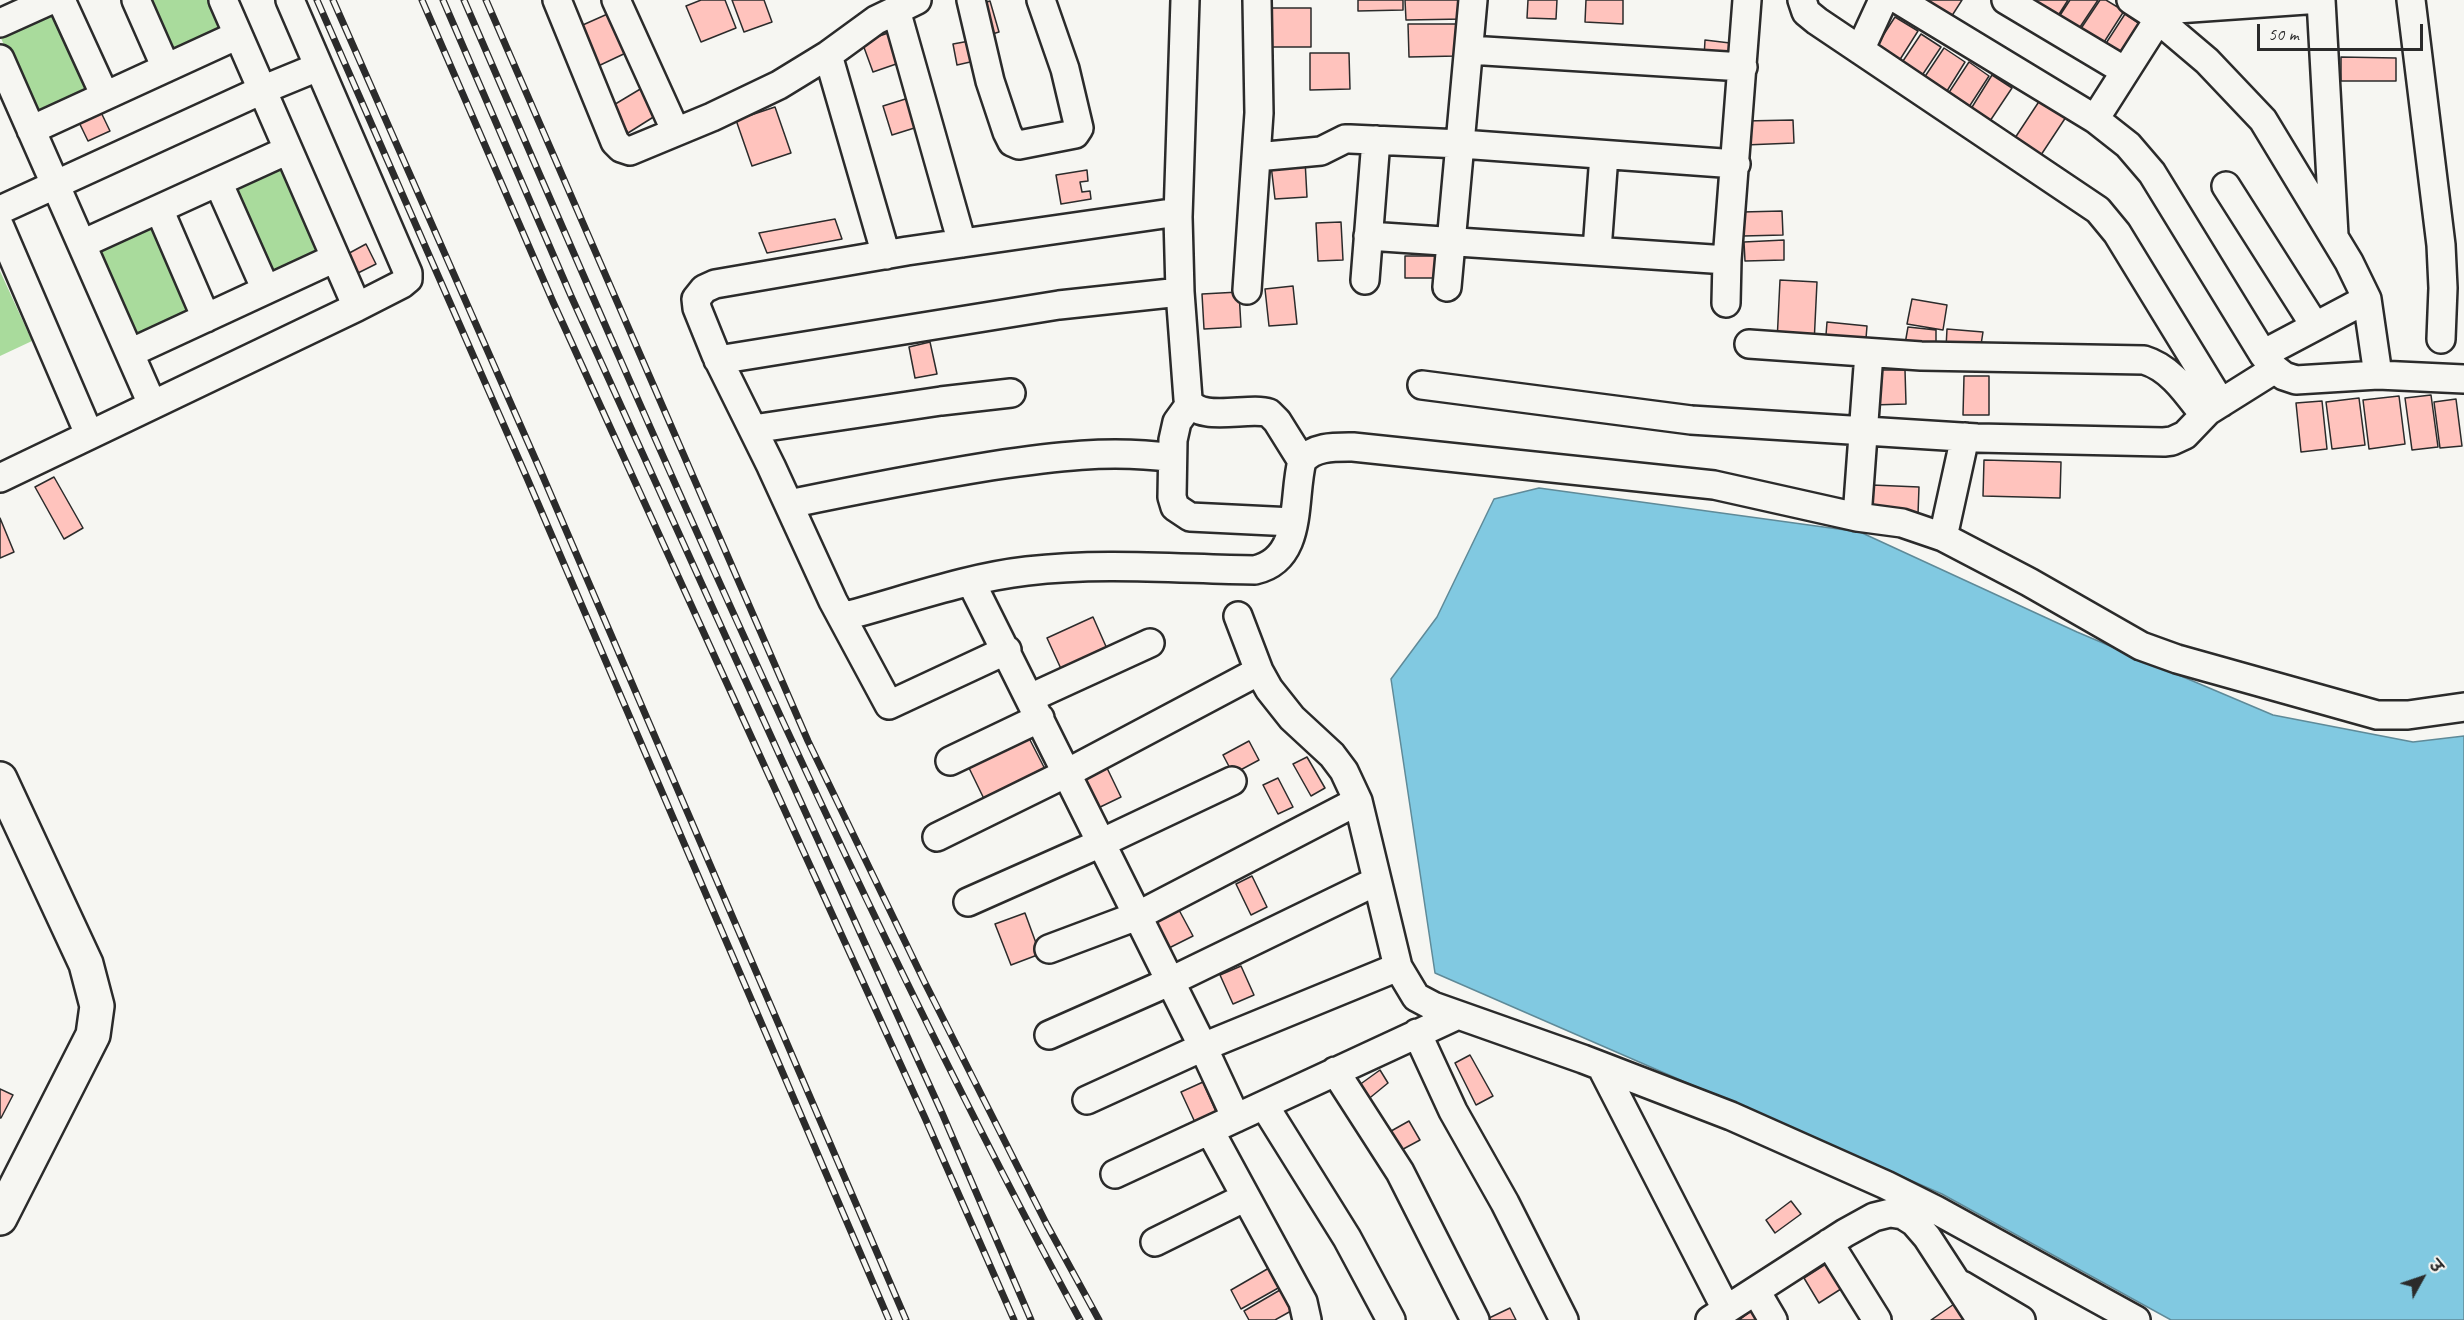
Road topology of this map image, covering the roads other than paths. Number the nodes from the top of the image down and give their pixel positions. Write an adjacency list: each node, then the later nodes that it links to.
1 (51, 0): 24 (street)
2 (61, 0): 36 (street)
3 (136, 0): 33 (street)
4 (223, 0): 25 (street)
5 (290, 0): 31 (street)
6 (557, 0): 39 (street)
7 (616, 0): 39 (street)
8 (971, 0): 9 (street)
9 (1041, 0)
10 (1185, 0): 51 (street)
11 (1257, 0): 44 (street)
12 (1473, 0): 26 (street)
13 (1747, 0): 32 (street)
14 (1802, 0): 27 (street)
15 (1883, 0): 27 (street)
16 (1899, 0): 37 (street)
17 (2006, 0): 34 (street)
18 (2306, 0): 21 (street)
19 (2321, 0): 54 (street)
20 (2411, 0): 72 (street)
21 (2192, 4): 23 (street); 30 (street)
22 (906, 5): 28 (street); 56 (street)
23 (2146, 10): 30 (street); 34 (street)
24 (0, 23)
25 (238, 35): 33 (street); 35 (street)
26 (1469, 50): 32 (street); 41 (street)
27 (1860, 50): 84 (street)
28 (828, 56): 39 (street); 59 (street)
29 (0, 59): 38 (street)
30 (2207, 61): 54 (street)
31 (318, 67): 35 (street); 69 (street)
32 (1743, 67): 45 (street)
33 (166, 68): 36 (street)
34 (2125, 71): 37 (street)
35 (262, 90): 42 (street); 47 (street)
36 (105, 96): 38 (street)
37 (2095, 119): 77 (street)
38 (31, 130): 47 (street)
39 (676, 132)
40 (1376, 140): 41 (street); 44 (street); 53 (street)
41 (1461, 144): 43 (street); 55 (street)
42 (288, 150): 46 (street); 60 (street)
43 (1604, 155): 45 (street); 58 (street)
44 (1256, 157): 66 (street)
45 (1736, 164): 61 (street)
46 (218, 182): 49 (street); 64 (street)
47 (56, 185): 50 (street); 57 (street)
48 (2226, 186): 71 (street)
49 (159, 209): 57 (street); 70 (street)
50 (0, 210)
51 (1178, 212): 56 (street); 65 (street)
52 (0, 228): 87 (street)
53 (1368, 236): 55 (street); 62 (street)
54 (2334, 238): 67 (street)
55 (1451, 241): 58 (street); 63 (street)
56 (962, 243): 59 (street)
57 (82, 244): 75 (street)
58 (1597, 250): 61 (street)
59 (886, 255): 76 (street)
60 (335, 258): 64 (street); 69 (street)
61 (1727, 260): 68 (street)
62 (1365, 280)
63 (1447, 287)
64 (266, 290): 70 (street)
65 (1180, 291): 76 (street); 83 (street)
66 (1247, 291)
67 (2367, 298): 71 (street); 78 (street)
68 (1726, 303)
69 (357, 307): 82 (street)
70 (206, 318): 75 (street)
71 (2315, 326): 77 (street)
72 (2441, 339)
73 (1749, 344): 74 (street)
74 (1869, 352): 84 (street); 86 (street)
75 (130, 353): 82 (street)
76 (718, 360): 85 (street)
77 (2269, 362): 78 (street); 84 (street)
78 (2378, 375): 79 (street)
79 (2464, 379)
80 (1422, 385): 86 (street)
81 (1011, 393): 85 (street)
82 (152, 404): 87 (street)
83 (1190, 404): 89 (street); 90 (street)
84 (2212, 409): 88 (street)
85 (753, 429): 92 (street)
86 (1863, 431): 88 (street); 93 (street)
87 (89, 434): 91 (street)
88 (1965, 437): 95 (street)
89 (1172, 458): 92 (street); 94 (street)
90 (1302, 461): 93 (street); 94 (street)
91 (0, 478)
92 (789, 504): 98 (street)
93 (1857, 516): 95 (street)
94 (1293, 522): 96 (street)
95 (1942, 537): 102 (street)
96 (971, 582): 98 (street); 100 (street)
97 (1238, 616): 101 (street)
98 (842, 617): 100 (street)
99 (1150, 643): 103 (street)
100 (1007, 650): 103 (street)
101 (1259, 671): 105 (street); 108 (street)
102 (2464, 707)
103 (1035, 708): 104 (street); 105 (street)
104 (950, 761)
105 (1067, 773): 109 (street); 110 (street)
106 (0, 779): 129 (street)
107 (1232, 781): 110 (street)
108 (1358, 801): 111 (street); 113 (street)
109 (937, 837)
110 (1101, 843): 112 (street); 113 (street)
111 (1377, 881): 115 (street); 116 (street)
112 (968, 902)
113 (1137, 916): 114 (street); 116 (street)
114 (1049, 949)
115 (1398, 967): 117 (street); 120 (street)
116 (1169, 982): 119 (street); 120 (street)
117 (1458, 1015): 118 (street); 121 (street)
118 (1417, 1033): 122 (street); 138 (street)
119 (1049, 1035)
120 (1203, 1047): 123 (street); 125 (street)
121 (1601, 1066): 134 (street); 143 (street)
122 (1335, 1071): 124 (street); 137 (street)
123 (1087, 1100)
124 (1264, 1105): 125 (street); 136 (street)
125 (1236, 1118): 126 (street)
126 (1210, 1131): 127 (street); 128 (street)
127 (1115, 1174)
128 (1246, 1197): 130 (street); 135 (street)
129 (0, 1218)
130 (1155, 1242)
131 (1829, 1243): 132 (street); 133 (street); 140 (street)
132 (1955, 1281): 141 (street); 142 (street)
133 (1756, 1291): 134 (street); 139 (street)
134 (1718, 1315)
135 (1307, 1320)
136 (1391, 1320)
137 (1475, 1320)
138 (1564, 1320)
139 (1773, 1320)
140 (1877, 1320)
141 (1981, 1320)
142 (2021, 1320)
143 (2136, 1320)

